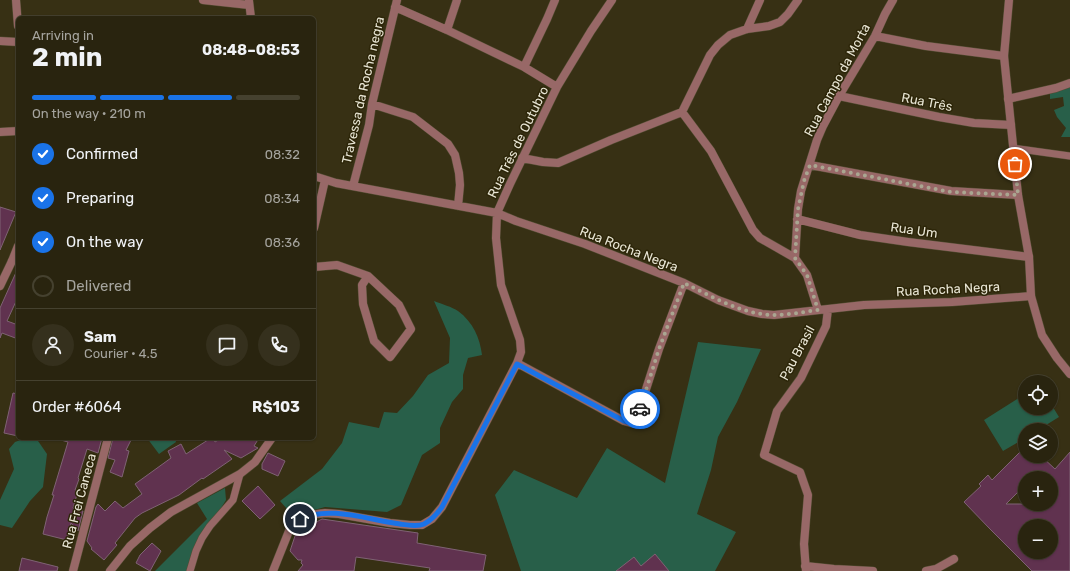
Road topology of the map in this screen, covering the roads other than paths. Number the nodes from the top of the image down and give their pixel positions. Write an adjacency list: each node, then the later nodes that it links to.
1 (16, 0): 12 (street)
2 (204, 0): 10 (street)
3 (457, 0): 15 (street)
4 (555, 0): 20 (street)
5 (612, 0): 22 (street, Rua Três de Outubro)
6 (760, 0): 14 (street)
7 (798, 0): 14 (street)
8 (893, 0): 16 (street, Rua Campo da Morta)
9 (1009, 0): 19 (street)
10 (249, 2): 13 (street)
11 (396, 4): 15 (street); 25 (street, Travessa da Rocha negra)
12 (17, 16)
13 (251, 16)
14 (746, 29): 26 (street)
15 (447, 30): 20 (street)
16 (875, 36): 19 (street); 23 (street, Rua Campo da Morta)
17 (0, 41): 18 (street)
18 (16, 42)
19 (1004, 56): 24 (street)
20 (524, 67): 22 (street)
21 (1070, 83): 24 (street)
22 (557, 87): 32 (street, Rua Três de Outubro)
23 (840, 96): 27 (street, Rua Três); 33 (street, Rua Campo da Morta)
24 (1008, 99): 27 (street)
25 (372, 104): 36 (street, Travessa da Rocha negra); 38 (street)
26 (682, 112): 32 (street); 43 (street)
27 (1011, 125): 30 (street)
28 (16, 131): 29 (street)
29 (0, 132)
30 (1013, 148): 31 (lane); 37 (street)
31 (1070, 156)
32 (522, 158): 39 (street, Rua Três de Outubro)
33 (810, 165): 37 (street); 41 (street, Rua Campo da Morta)
34 (316, 177): 35 (street, Rua Rocha Negra)
35 (325, 180): 36 (street, Rua Rocha Negra); 40 (street)
36 (353, 186): 38 (street, Rua Rocha Negra)
37 (1018, 195): 42 (street)
38 (458, 206): 39 (street, Rua Rocha Negra)
39 (497, 213): 47 (street, Rua Rocha Negra); 52 (street, Rua Três de Outubro)
40 (316, 219)
41 (797, 220): 42 (street, Rua Um); 43 (street, Rua Campo da Morta)
42 (1029, 257): 49 (street)
43 (795, 258): 51 (street)
44 (15, 259): 48 (street)
45 (316, 267): 46 (street)
46 (368, 276): 46 (street)
47 (684, 283): 51 (street, Rua Rocha Negra); 52 (street)
48 (0, 286)
49 (1031, 296): 50 (street, Rua Rocha Negra); 53 (street)
50 (828, 309): 51 (street, Rua Rocha Negra); 58 (street, Pau Brasil)
51 (818, 310)
52 (517, 364): 62 (street, Rua Três de Outubro)
53 (1070, 374)
54 (107, 440): 59 (street, Rua Frei Caneca)
55 (271, 440): 56 (street)
56 (240, 474): 60 (street); 61 (lane)
57 (954, 559): 64 (street)
58 (806, 568): 63 (street)
59 (73, 571)
60 (110, 571)
61 (190, 571)
62 (273, 571)
63 (873, 571)
64 (926, 571)

